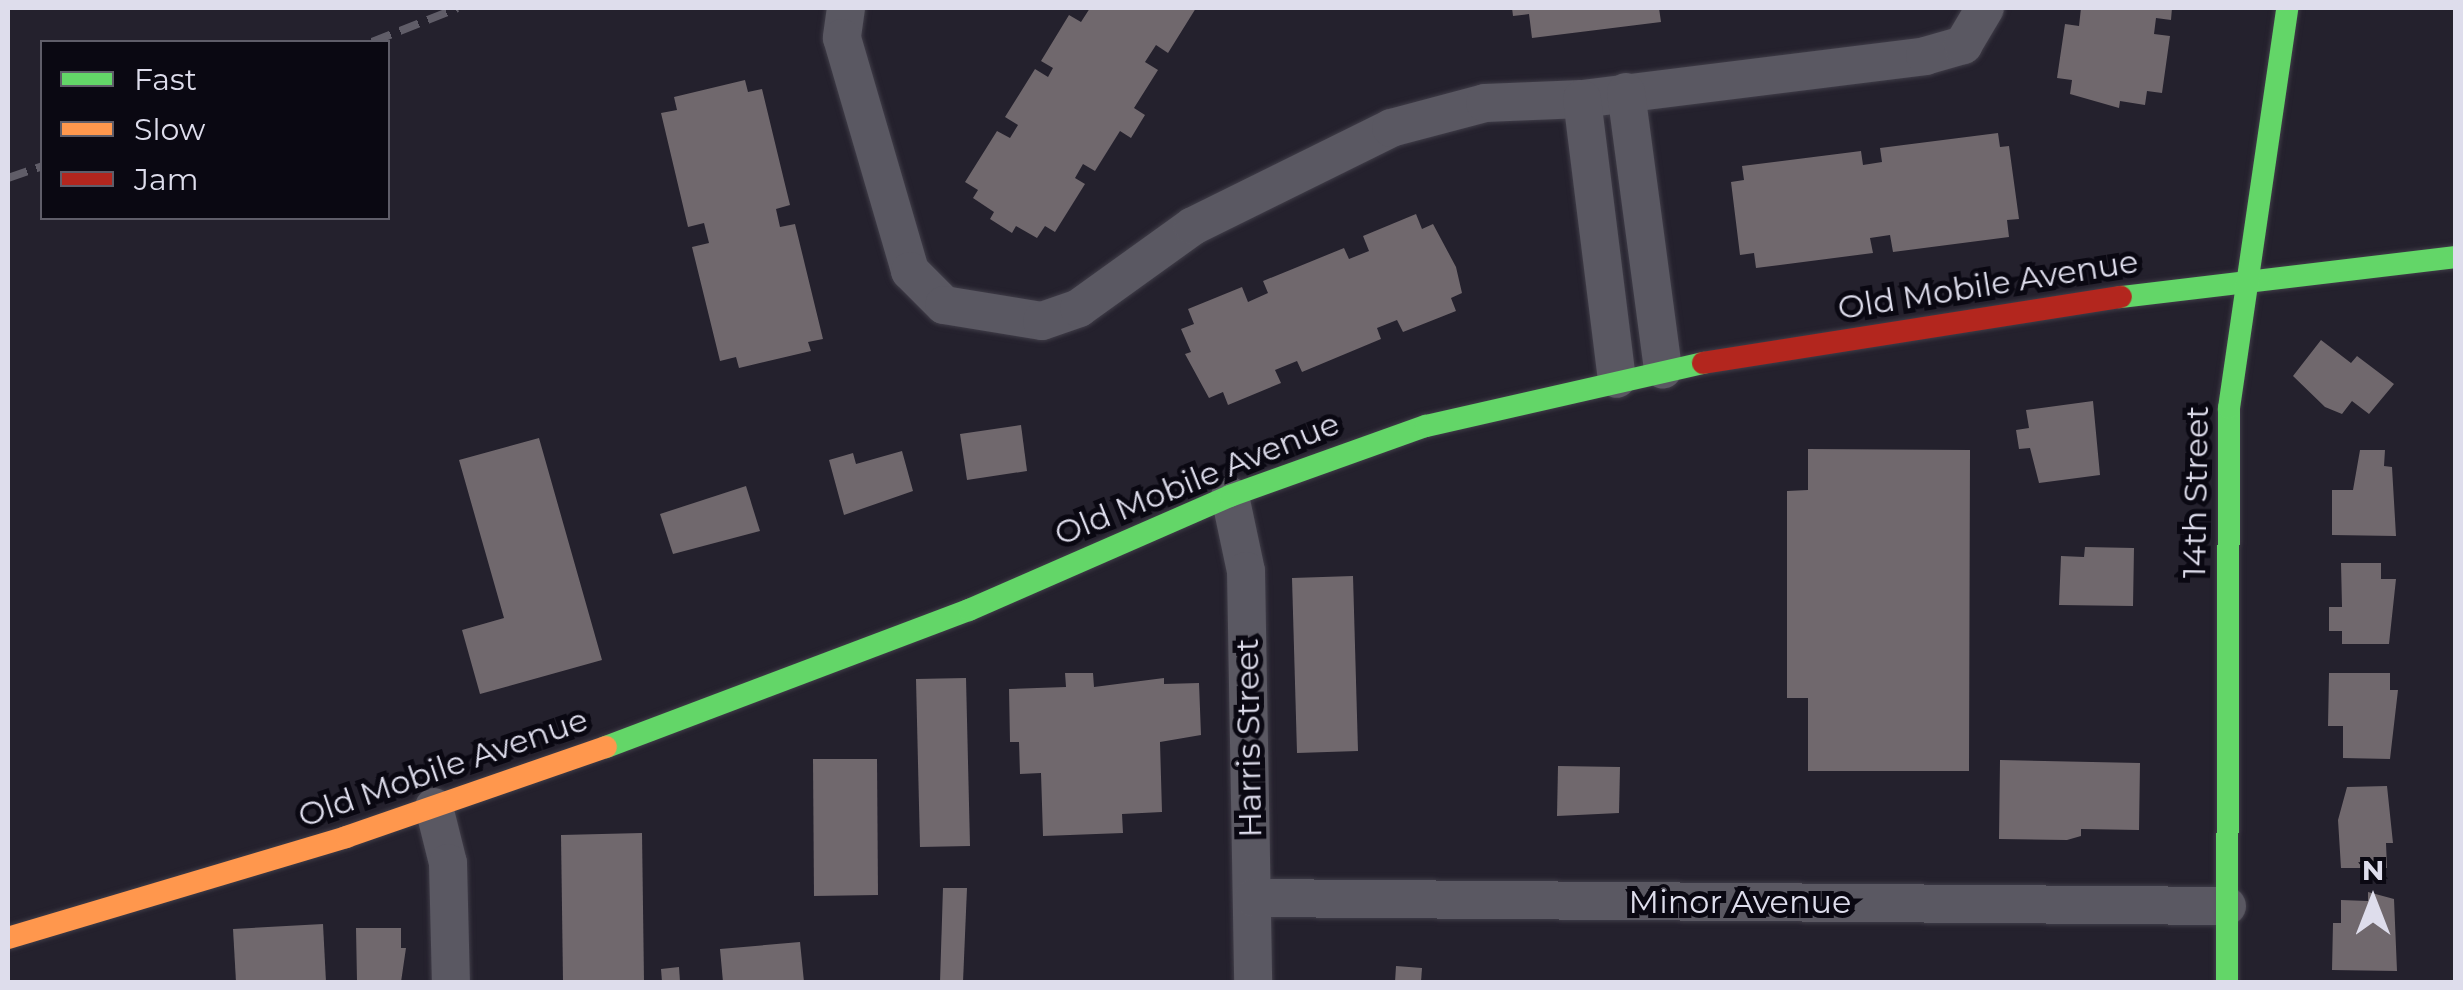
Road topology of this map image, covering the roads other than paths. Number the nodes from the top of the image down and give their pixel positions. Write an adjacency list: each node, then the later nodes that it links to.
1 (846, 8): 5 (street)
2 (1985, 8): 4 (street)
3 (2287, 8): 7 (main road, 14th Street)
4 (1626, 92): 5 (street); 8 (street)
5 (1582, 99): 9 (street)
6 (2456, 258): 7 (main road, Old Mobile Avenue)
7 (2244, 282): 8 (main road, Old Mobile Avenue); 13 (main road, 14th Street)
8 (1663, 370): 9 (main road, Old Mobile Avenue)
9 (1618, 378): 10 (main road, Old Mobile Avenue)
10 (1230, 496): 11 (main road, Old Mobile Avenue); 12 (street, Harris Street)
11 (434, 807): 14 (main road, Old Mobile Avenue); 15 (street)
12 (1253, 898): 13 (street, Minor Avenue); 16 (street, Harris Street)
13 (2227, 906): 17 (main road, 14th Street)
14 (8, 938)
15 (450, 982)
16 (1254, 982)
17 (2227, 982)

